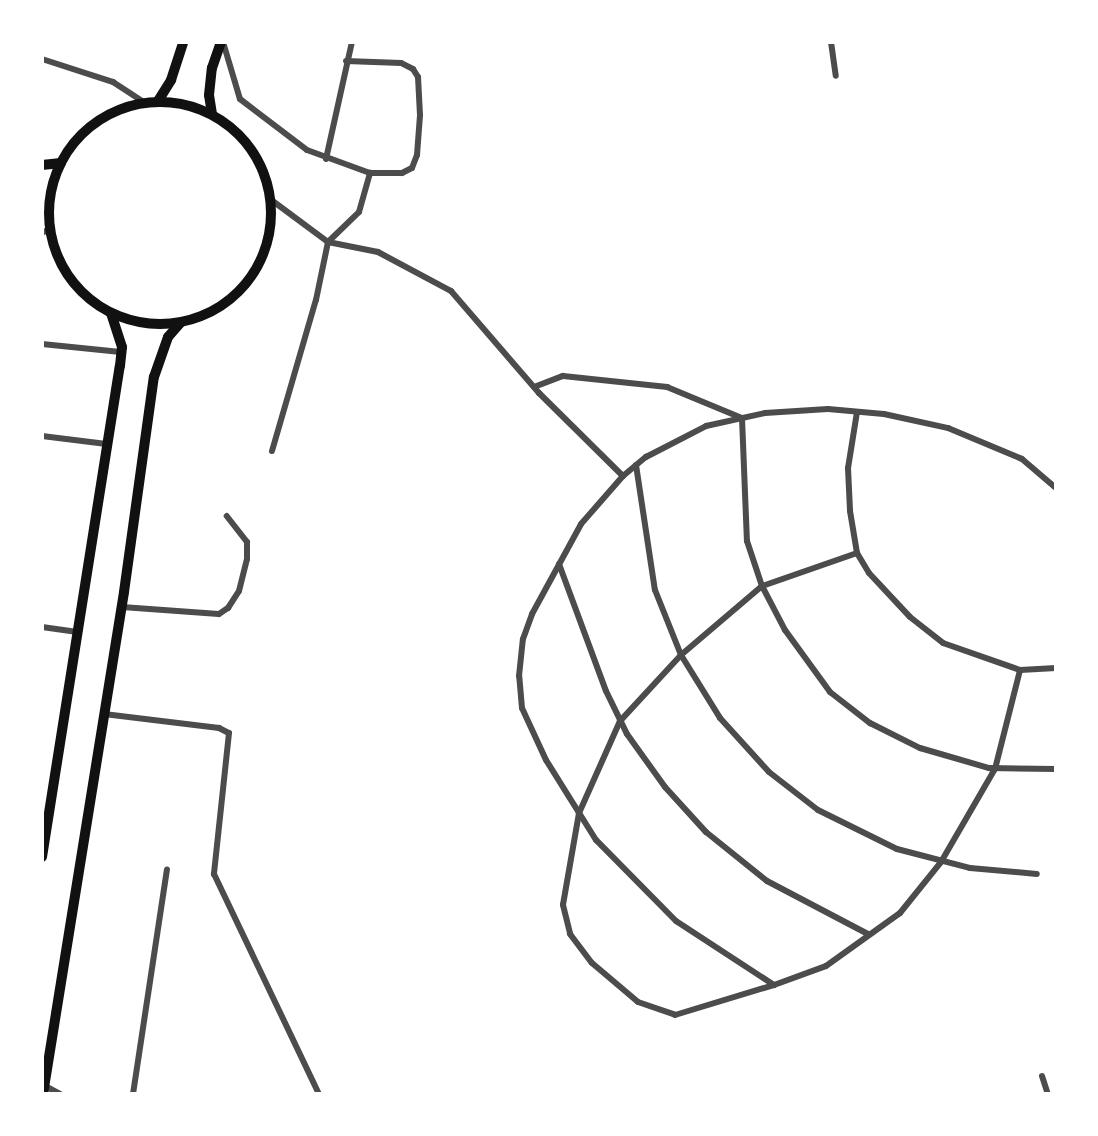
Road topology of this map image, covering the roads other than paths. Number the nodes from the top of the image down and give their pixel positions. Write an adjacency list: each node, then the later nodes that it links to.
1 (183, 42): 8 (main road)
2 (222, 42): 10 (main road); 11 (street)
3 (352, 42): 6 (street)
4 (831, 42): 7 (street)
5 (42, 59): 9 (street)
6 (346, 61): 11 (street); 14 (street)
7 (836, 76)
8 (158, 101): 9 (main road); 10 (main road)
9 (144, 102): 12 (main road)
10 (212, 114): 15 (main road)
11 (326, 159): 14 (street)
12 (61, 163): 13 (main road); 16 (main road)
13 (42, 165)
14 (370, 173): 17 (street)
15 (270, 199): 17 (street); 19 (main road)
16 (46, 225): 18 (main road)
17 (328, 242): 22 (street); 27 (street)
18 (111, 314): 19 (main road); 21 (main road)
19 (180, 323): 35 (main road)
20 (42, 344): 21 (street)
21 (121, 351): 26 (main road)
22 (534, 387): 24 (street); 29 (street)
23 (857, 411): 24 (street); 30 (street); 32 (street)
24 (742, 418): 28 (street); 34 (street)
25 (42, 436): 26 (street)
26 (107, 444): 37 (main road)
27 (272, 451)
28 (636, 465): 29 (street); 38 (street)
29 (623, 476): 33 (street)
30 (1056, 488)
31 (227, 516): 35 (street)
32 (857, 554): 34 (street); 40 (street)
33 (559, 564): 42 (street); 45 (street)
34 (762, 586): 38 (street); 43 (street)
35 (122, 607): 41 (main road)
36 (42, 627): 37 (street)
37 (76, 632): 46 (main road)
38 (681, 654): 42 (street); 48 (street)
39 (1056, 668): 40 (street)
40 (1020, 670): 43 (street)
41 (104, 714): 54 (main road); 57 (street)
42 (621, 721): 45 (street); 51 (street)
43 (996, 769): 44 (street); 48 (street)
44 (1056, 770)
45 (579, 813): 52 (street); 52 (street)
46 (45, 823): 47 (main road)
47 (42, 857)
48 (941, 862): 50 (street); 51 (street)
49 (166, 870): 56 (street)
50 (1037, 874)
51 (868, 934): 52 (street)
52 (774, 985)
53 (1042, 1076): 58 (street)
54 (44, 1090): 55 (street)
55 (60, 1094)
56 (133, 1094)
57 (319, 1094)
58 (1048, 1094)

